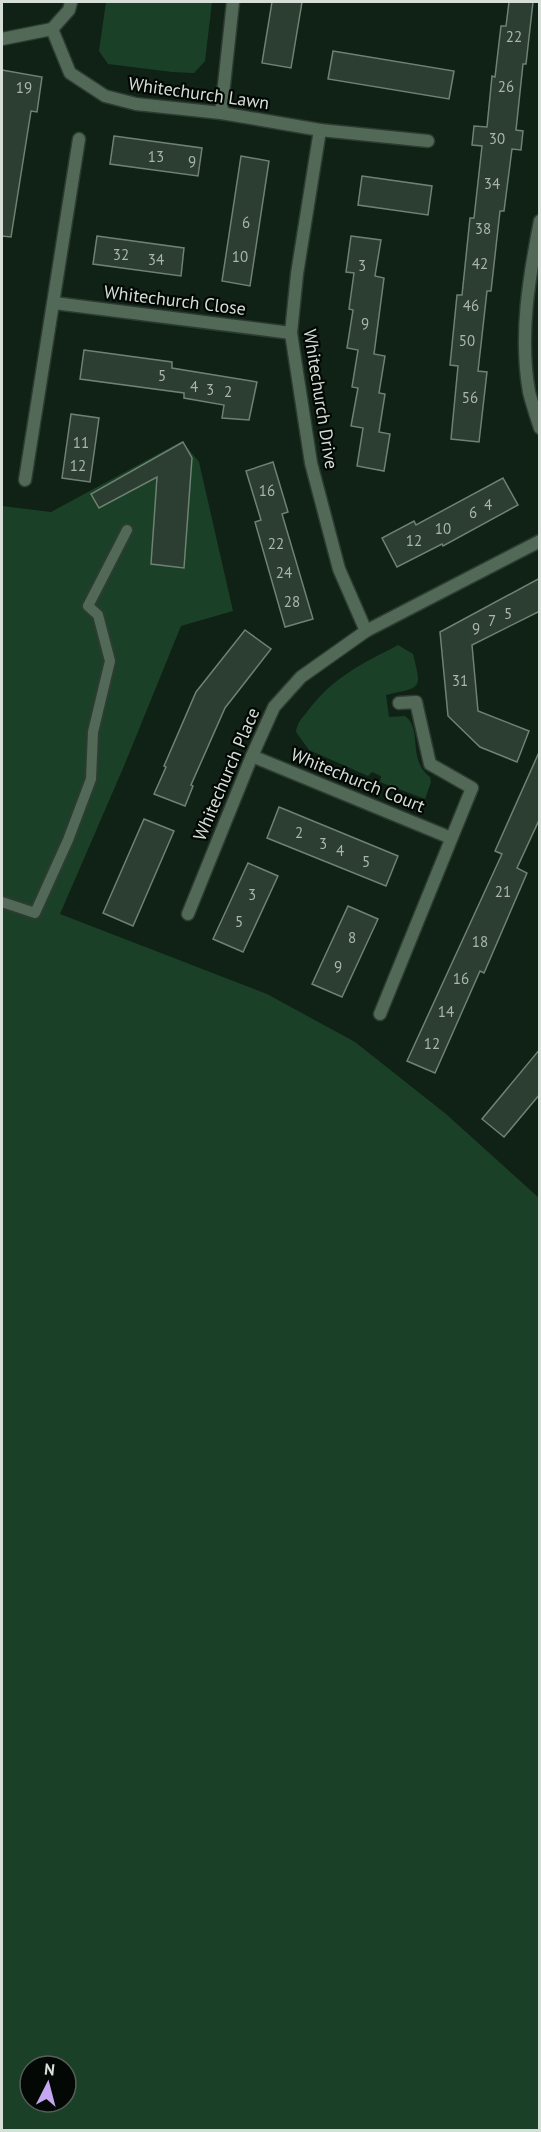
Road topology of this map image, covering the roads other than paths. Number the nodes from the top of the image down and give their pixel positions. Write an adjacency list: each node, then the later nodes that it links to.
1 (71, 2): 3 (street)
2 (233, 2): 5 (street)
3 (52, 29): 4 (street); 5 (street, Whitechurch Lawn)
4 (2, 39)
5 (221, 114): 6 (street, Whitechurch Lawn)
6 (320, 130): 8 (street, Whitechurch Lawn); 11 (street, Whitechurch Drive)
7 (79, 139): 10 (street)
8 (428, 141)
9 (540, 221): 12 (street)
10 (54, 303): 11 (street, Whitechurch Close); 13 (street)
11 (291, 333): 16 (street, Whitechurch Drive)
12 (540, 428)
13 (25, 480)
14 (127, 530): 20 (lane)
15 (540, 542): 16 (street, Whitechurch Place)
16 (366, 631): 18 (street, Whitechurch Place)
17 (399, 704): 19 (street)
18 (252, 756): 19 (street, Whitechurch Court); 21 (street, Whitechurch Place)
19 (450, 837): 22 (street)
20 (2, 902)
21 (188, 914)
22 (380, 1014)

